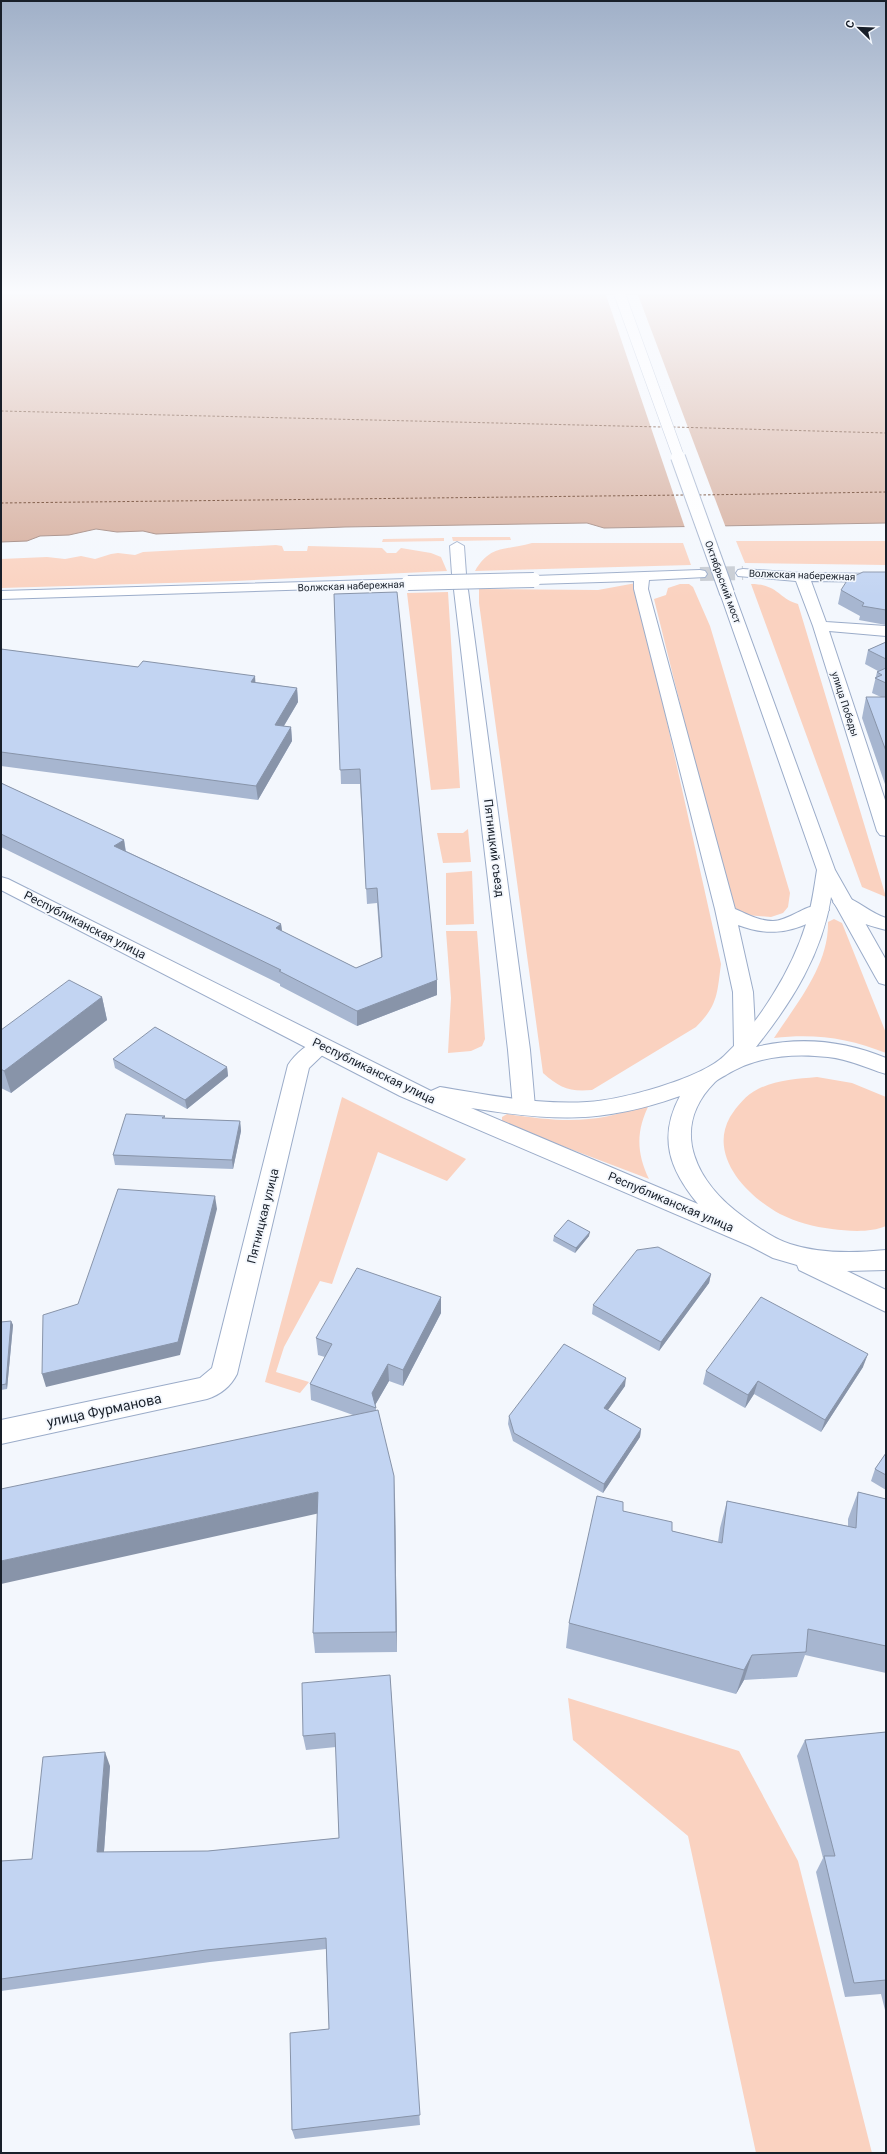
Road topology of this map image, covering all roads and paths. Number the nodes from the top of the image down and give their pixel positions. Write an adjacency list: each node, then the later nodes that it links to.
1 (656, 396): 12 (street, Октябрьский мост, bridge)
2 (457, 546): 25 (street, Пятницкий съезд)
3 (743, 573): 6 (street, Волжская набережная)
4 (700, 574): 5 (street, Волжская набережная)
5 (642, 575): 8 (street, Волжская набережная, bridge); 16 (street)
6 (802, 577): 7 (street, Волжская набережная); 9 (street, улица Победы)
7 (886, 578)
8 (7, 594)
9 (820, 626): 10 (street); 11 (street, улица Победы)
10 (886, 631)
11 (886, 831)
12 (826, 870): 14 (street, Октябрьский мост); 15 (street)
13 (1, 883): 19 (street, Республиканская улица)
14 (843, 902): 17 (street); 18 (street, Октябрьский мост)
15 (820, 910): 16 (street); 20 (street)
16 (726, 912): 20 (street)
17 (886, 924)
18 (886, 978)
19 (321, 1046): 24 (street, Республиканская улица); 30 (street, Пятницкая улица)
20 (744, 1047): 21 (street)
21 (730, 1063): 22 (street); 23 (street)
22 (886, 1066)
23 (710, 1075): 25 (street); 26 (street)
24 (408, 1090): 25 (street); 26 (street, Республиканская улица)
25 (524, 1107)
26 (757, 1239): 27 (street)
27 (785, 1252): 28 (street); 29 (street)
28 (886, 1260)
29 (886, 1302)
30 (207, 1388): 31 (street, улица Фурманова)
31 (1, 1432)

